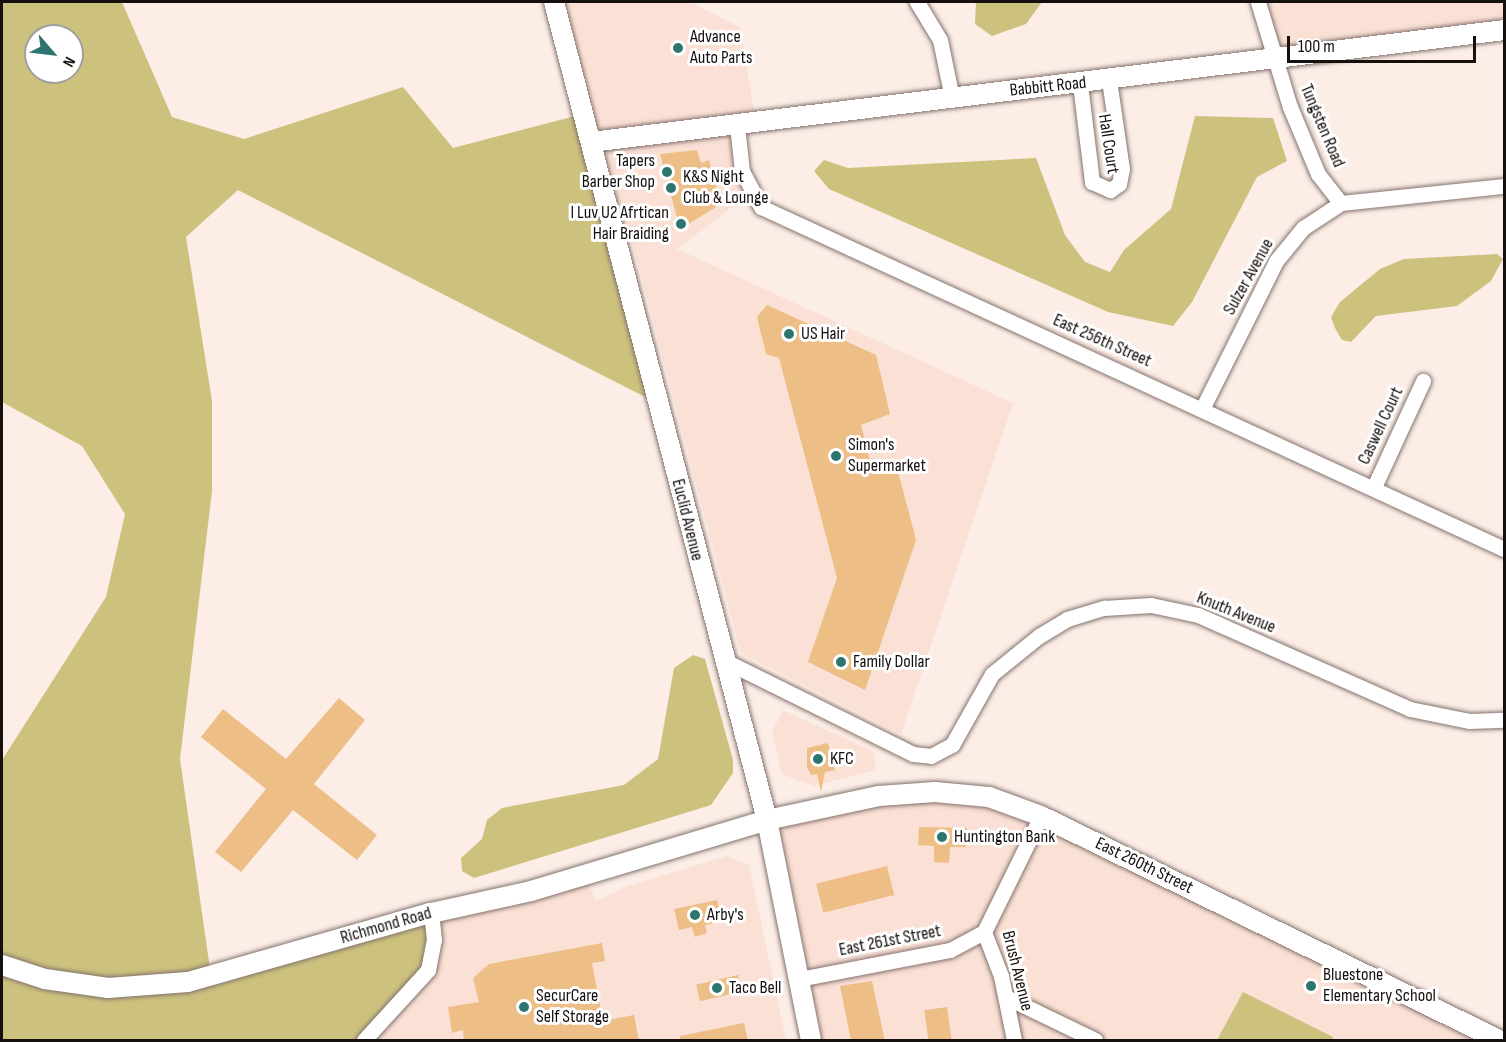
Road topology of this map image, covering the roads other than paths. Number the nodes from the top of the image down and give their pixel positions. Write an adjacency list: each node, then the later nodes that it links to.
1 (554, 2): 10 (main road, Euclid Avenue)
2 (917, 2): 8 (street)
3 (1258, 2): 5 (street, Tungsten Road)
4 (1504, 30): 5 (main road, Babbitt Road)
5 (1273, 61): 6 (main road, Babbitt Road); 12 (street, Tungsten Road)
6 (1109, 80): 7 (main road, Babbitt Road); 7 (street, Hall Court)
7 (1080, 84): 8 (main road, Babbitt Road)
8 (952, 98): 9 (main road, Babbitt Road)
9 (737, 125): 10 (main road, Babbitt Road); 14 (street, East 256th Street)
10 (591, 142): 17 (main road, Euclid Avenue)
11 (1504, 186): 12 (street, Sulzer Avenue)
12 (1341, 203): 14 (street, Sulzer Avenue)
13 (1423, 381): 15 (street, Caswell Court)
14 (1203, 407): 15 (street, East 256th Street)
15 (1374, 487): 16 (street, East 256th Street)
16 (1504, 549)
17 (723, 660): 18 (street, Knuth Avenue); 20 (main road, Euclid Avenue)
18 (1504, 720)
19 (1041, 816): 20 (main road, East 260th Street); 22 (street, Brush Avenue); 30 (main road, East 260th Street)
20 (766, 820): 21 (main road, Richmond Road); 24 (main road, Euclid Avenue)
21 (431, 913): 23 (main road, Richmond Road); 26 (street)
22 (984, 932): 24 (street, East 261st Street); 25 (street, Brush Avenue)
23 (2, 965)
24 (799, 979): 27 (main road, Euclid Avenue)
25 (1006, 998): 28 (street, Brush Avenue); 29 (street)
26 (364, 1041)
27 (811, 1041)
28 (1014, 1041)
29 (1095, 1041)
30 (1498, 1041)

